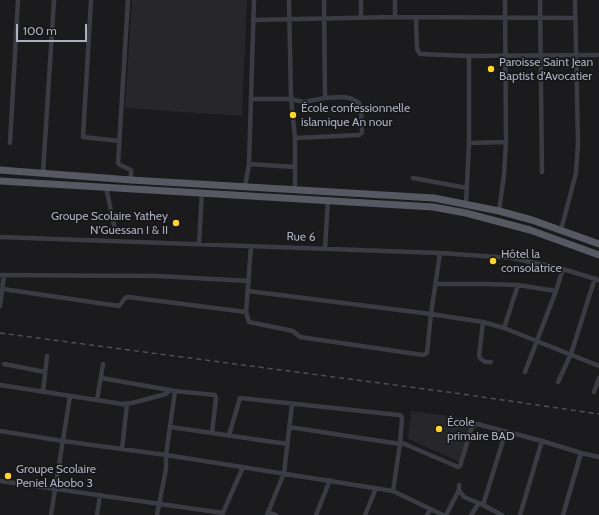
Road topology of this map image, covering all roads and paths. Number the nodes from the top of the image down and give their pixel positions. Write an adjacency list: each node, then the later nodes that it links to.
1 (18, 0): 33 (street)
2 (54, 0): 39 (street)
3 (91, 0): 31 (street)
4 (128, 0): 31 (street)
5 (254, 0): 21 (street)
6 (289, 0): 17 (street)
7 (324, 0): 18 (street)
8 (361, 0): 13 (street)
9 (395, 0): 14 (street)
10 (505, 0): 16 (street)
11 (540, 0): 19 (street)
12 (575, 0): 20 (street)
13 (361, 17): 14 (street); 18 (street)
14 (395, 17): 15 (street)
15 (416, 17): 16 (street); 25 (street)
16 (505, 17): 19 (street); 22 (street)
17 (289, 18): 18 (street); 21 (street); 28 (street)
18 (324, 18): 27 (street)
19 (540, 18): 20 (street); 23 (street)
20 (575, 18): 26 (street)
21 (253, 20): 29 (street)
22 (505, 55): 23 (street); 25 (street); 32 (street)
23 (540, 55): 26 (street); 38 (street)
24 (599, 55): 26 (street)
25 (469, 56): 34 (street)
26 (576, 56): 53 (street)
27 (325, 98): 28 (street); 30 (street)
28 (291, 99): 29 (street); 30 (street)
29 (252, 100): 35 (street)
30 (295, 138): 36 (street)
31 (119, 142): 41 (street)
32 (506, 142): 34 (street); 51 (street)
33 (10, 143)
34 (469, 143): 45 (street)
35 (249, 164): 36 (street); 44 (street)
36 (295, 168): 46 (street)
37 (0, 170): 39 (main road)
38 (542, 172)
39 (43, 173): 41 (main road)
40 (413, 178): 45 (street)
41 (131, 180): 44 (main road)
42 (0, 181): 43 (main road)
43 (106, 187): 48 (main road); 52 (street)
44 (245, 187): 46 (main road)
45 (467, 188): 50 (street)
46 (295, 189): 47 (main road)
47 (328, 191): 49 (street); 50 (main road)
48 (202, 192): 49 (main road); 55 (street)
49 (328, 200): 58 (street); 60 (main road)
50 (466, 204): 51 (main road)
51 (499, 211): 53 (main road)
52 (115, 230)
53 (561, 230): 56 (main road)
54 (0, 237): 55 (street, Rue 6)
55 (199, 244): 57 (street, Rue 6)
56 (599, 244)
57 (251, 246): 58 (street, Rue 6); 64 (street)
58 (325, 248): 59 (street, Rue 6)
59 (440, 253): 61 (street, Rue 6); 65 (street)
60 (599, 255)
61 (563, 269): 63 (street, Rue 6); 69 (street)
62 (2, 275): 64 (street); 67 (street)
63 (597, 279): 77 (street)
64 (249, 281): 68 (street)
65 (436, 284): 66 (street); 73 (street)
66 (518, 285): 69 (street); 75 (street)
67 (3, 289): 70 (street); 72 (street)
68 (248, 291): 72 (street); 73 (street)
69 (556, 292): 76 (street)
70 (1, 296): 71 (street)
71 (0, 306)
72 (246, 312): 73 (street)
73 (431, 314): 74 (street)
74 (483, 322): 75 (street); 79 (street)
75 (504, 328): 76 (street)
76 (537, 342): 77 (street); 84 (street)
77 (571, 354): 82 (street); 87 (street)
78 (47, 356): 83 (street)
79 (491, 362)
80 (4, 364): 83 (street)
81 (102, 364): 85 (street)
82 (599, 366)
83 (45, 372): 90 (street)
84 (525, 372)
85 (102, 378): 89 (street); 93 (street)
86 (599, 378): 91 (street)
87 (558, 382)
88 (0, 385): 90 (street)
89 (172, 390): 94 (street); 96 (street); 100 (street)
90 (43, 392): 92 (street)
91 (594, 392)
92 (70, 396): 93 (street); 102 (street)
93 (97, 400): 94 (street)
94 (127, 404): 106 (street)
95 (292, 404): 97 (street); 101 (street); 104 (street)
96 (171, 427): 100 (street); 108 (street)
97 (289, 427): 104 (street); 105 (street)
98 (0, 431): 102 (street)
99 (506, 431): 103 (street); 104 (street); 119 (street)
100 (212, 433): 101 (street)
101 (229, 435): 105 (street)
102 (63, 441): 106 (street); 114 (street)
103 (542, 441): 107 (street); 133 (street)
104 (400, 443): 116 (street)
105 (287, 444): 111 (street)
106 (122, 449): 108 (street)
107 (581, 453): 109 (street); 134 (street)
108 (166, 455): 110 (street); 118 (street)
109 (599, 457)
110 (243, 467): 111 (street); 121 (street)
111 (284, 473): 112 (street); 122 (street)
112 (330, 480): 115 (street); 127 (street)
113 (0, 481): 114 (street)
114 (55, 488): 117 (street); 123 (street)
115 (376, 488): 116 (street); 128 (street)
116 (393, 491): 120 (street)
117 (100, 495): 118 (street); 124 (street)
118 (159, 504): 121 (street); 125 (street)
119 (481, 504): 130 (street); 131 (street); 132 (street)
120 (431, 509): 129 (street); 130 (street)
121 (223, 514)
122 (268, 514): 126 (street)
123 (51, 515)
124 (97, 515)
125 (157, 515)
126 (276, 515)
127 (316, 515)
128 (365, 515)
129 (426, 515)
130 (444, 515)
131 (471, 515)
132 (502, 515)
133 (520, 515)
134 (564, 515)

